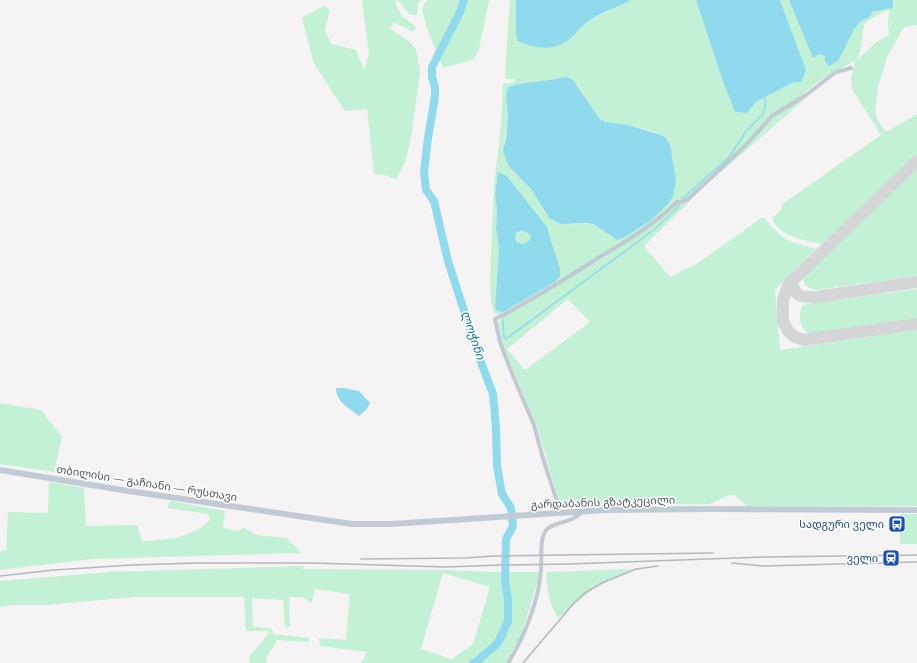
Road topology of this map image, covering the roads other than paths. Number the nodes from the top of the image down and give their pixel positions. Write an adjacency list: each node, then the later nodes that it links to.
1 (851, 68): 5 (street)
2 (0, 470): 6 (main road, თბილისი — გაჩიანი — რუსთავი)
3 (917, 510): 4 (main road, გარდაბანის გზატკეცილი)
4 (583, 512): 5 (main road, გარდაბანის გზატკეცილი); 7 (street)
5 (558, 513): 6 (main road, გარდაბანის გზატკეცილი)
6 (292, 516)
7 (508, 663)

